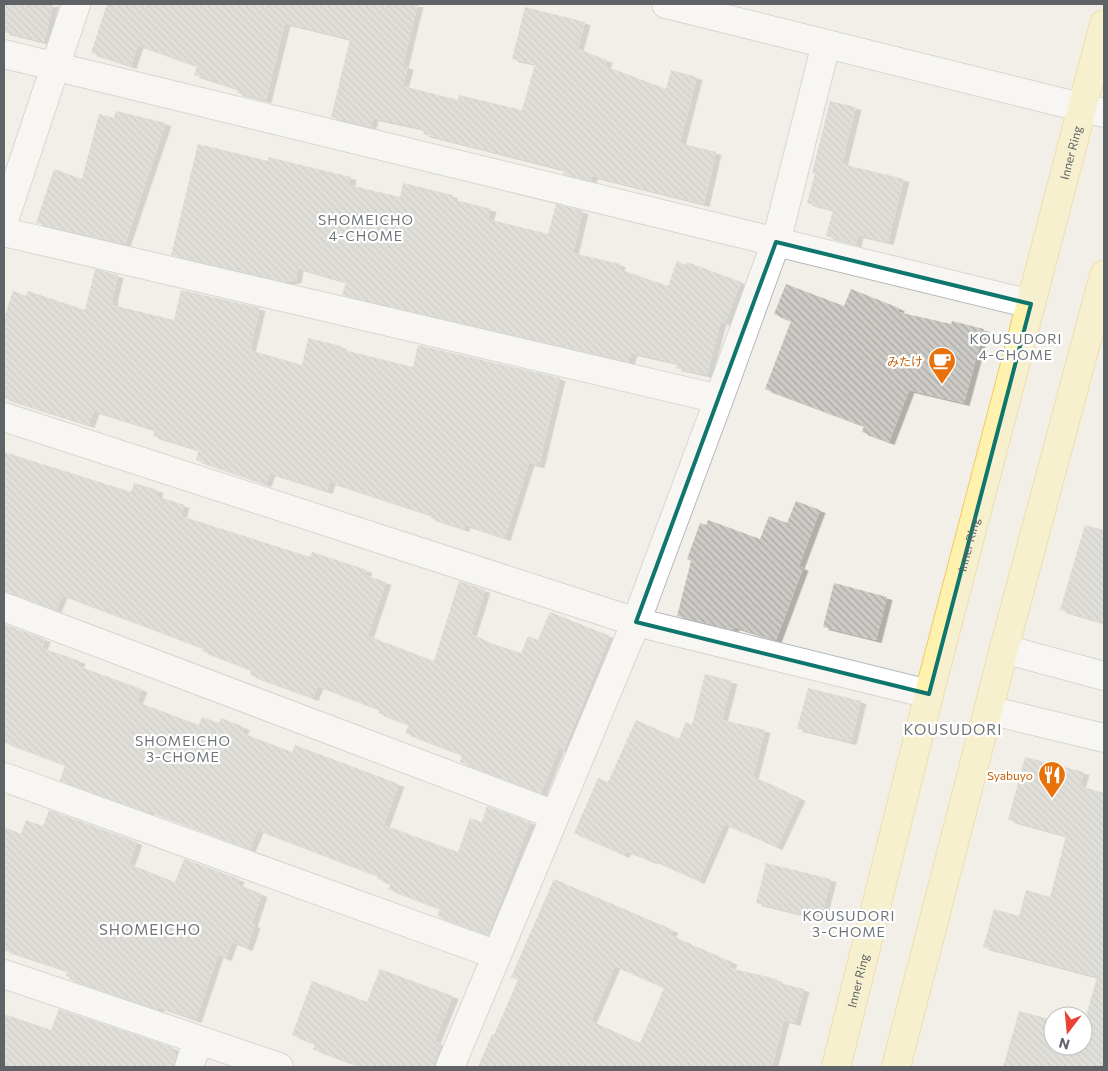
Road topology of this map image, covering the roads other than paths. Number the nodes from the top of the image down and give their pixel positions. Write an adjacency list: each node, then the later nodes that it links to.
1 (76, 4): 6 (street)
2 (666, 4): 4 (street)
3 (1104, 24): 7 (main road, Inner Ring)
4 (826, 44): 7 (street); 10 (street)
5 (4, 54): 6 (street)
6 (56, 66): 8 (street); 10 (street)
7 (1093, 110): 12 (main road, Inner Ring)
8 (4, 220)
9 (4, 232): 13 (street)
10 (776, 242): 12 (street); 13 (street)
11 (1104, 274): 17 (main road)
12 (1030, 304): 19 (main road, Inner Ring)
13 (719, 399): 16 (street)
14 (4, 417): 16 (street)
15 (4, 608): 23 (street)
16 (636, 622): 19 (street); 23 (street)
17 (1004, 650): 18 (street); 20 (main road)
18 (1104, 676)
19 (929, 694): 30 (main road, Inner Ring)
20 (989, 710): 21 (street); 31 (main road)
21 (1104, 738)
22 (4, 777): 24 (street)
23 (555, 815): 24 (street)
24 (497, 955): 29 (street)
25 (4, 974): 26 (street)
26 (198, 1040): 27 (street); 28 (street)
27 (189, 1067)
28 (279, 1067)
29 (450, 1067)
30 (836, 1067)
31 (896, 1067)

